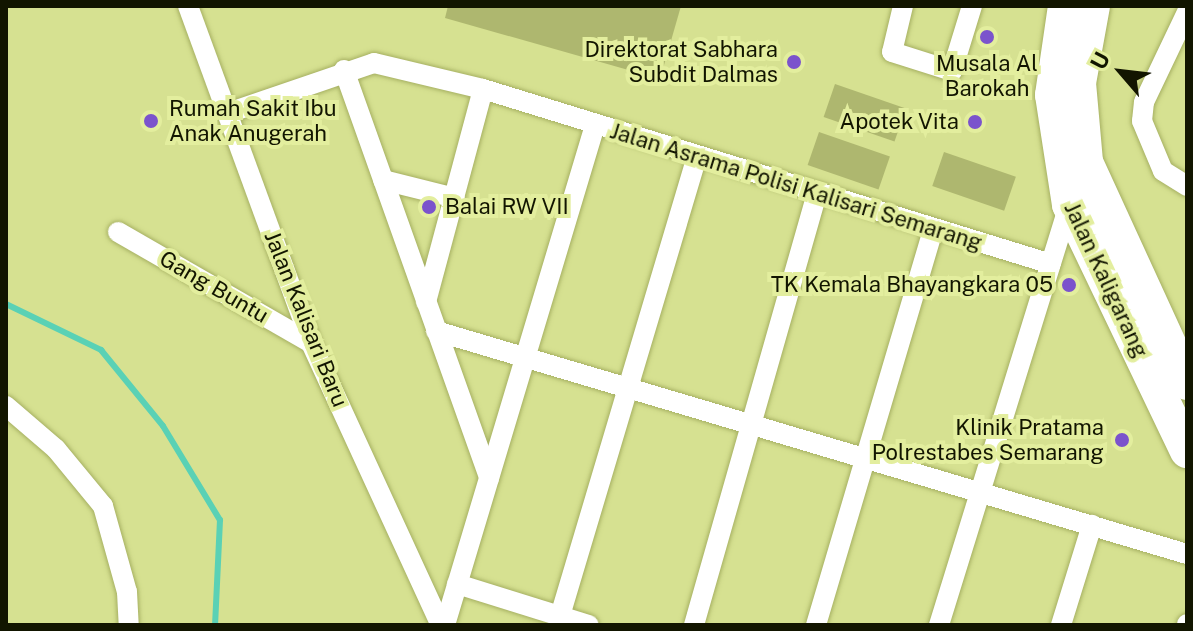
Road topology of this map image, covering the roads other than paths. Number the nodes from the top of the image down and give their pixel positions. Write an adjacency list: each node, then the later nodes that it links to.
1 (188, 6): 9 (street, Jalan Kalisari Baru)
2 (903, 6): 3 (street)
3 (972, 6)
4 (1065, 6): 16 (highway, Jalan Kaligarang)
5 (1093, 6): 25 (highway, Jalan Kaligarang)
6 (1187, 12): 13 (street)
7 (344, 70): 8 (street, Jalan Asrama Polisi Kalisari Semarang); 9 (street, Jalan Asrama Polisi Kalisari Semarang); 12 (street)
8 (483, 89): 10 (street, Jalan Asrama Polisi Kalisari Semarang); 15 (street)
9 (228, 113): 22 (street, Jalan Kalisari Baru)
10 (595, 125): 11 (street, Jalan Asrama Polisi Kalisari Semarang); 23 (street)
11 (697, 157): 14 (street, Jalan Asrama Polisi Kalisari Semarang); 24 (street)
12 (383, 180): 15 (street); 20 (street)
13 (1187, 186)
14 (817, 194): 17 (street, Jalan Asrama Polisi Kalisari Semarang); 27 (street)
15 (455, 198): 20 (street)
16 (1069, 205): 19 (street); 25 (highway, Jalan Kaligarang)
17 (933, 229): 19 (street, Jalan Asrama Polisi Kalisari Semarang); 29 (street)
18 (118, 232): 22 (street, Gang Buntu)
19 (1051, 264): 31 (street)
20 (426, 302): 21 (street)
21 (436, 331): 23 (street); 30 (street)
22 (311, 343): 37 (street, Jalan Kalisari Baru)
23 (525, 358): 24 (street); 30 (street)
24 (628, 388): 27 (street); 35 (street)
25 (1178, 388): 28 (highway, Jalan Kaligarang)
26 (6, 406): 36 (street)
27 (752, 424): 29 (street); 39 (street)
28 (1187, 451)
29 (865, 458): 31 (street); 40 (street)
30 (489, 478): 34 (street)
31 (980, 492): 32 (street); 41 (street)
32 (1092, 525): 33 (street); 42 (street)
33 (1187, 554)
34 (457, 584): 35 (street); 37 (street)
35 (560, 616): 38 (street)
36 (129, 625)
37 (443, 625)
38 (589, 625)
39 (694, 625)
40 (816, 625)
41 (939, 625)
42 (1061, 625)

